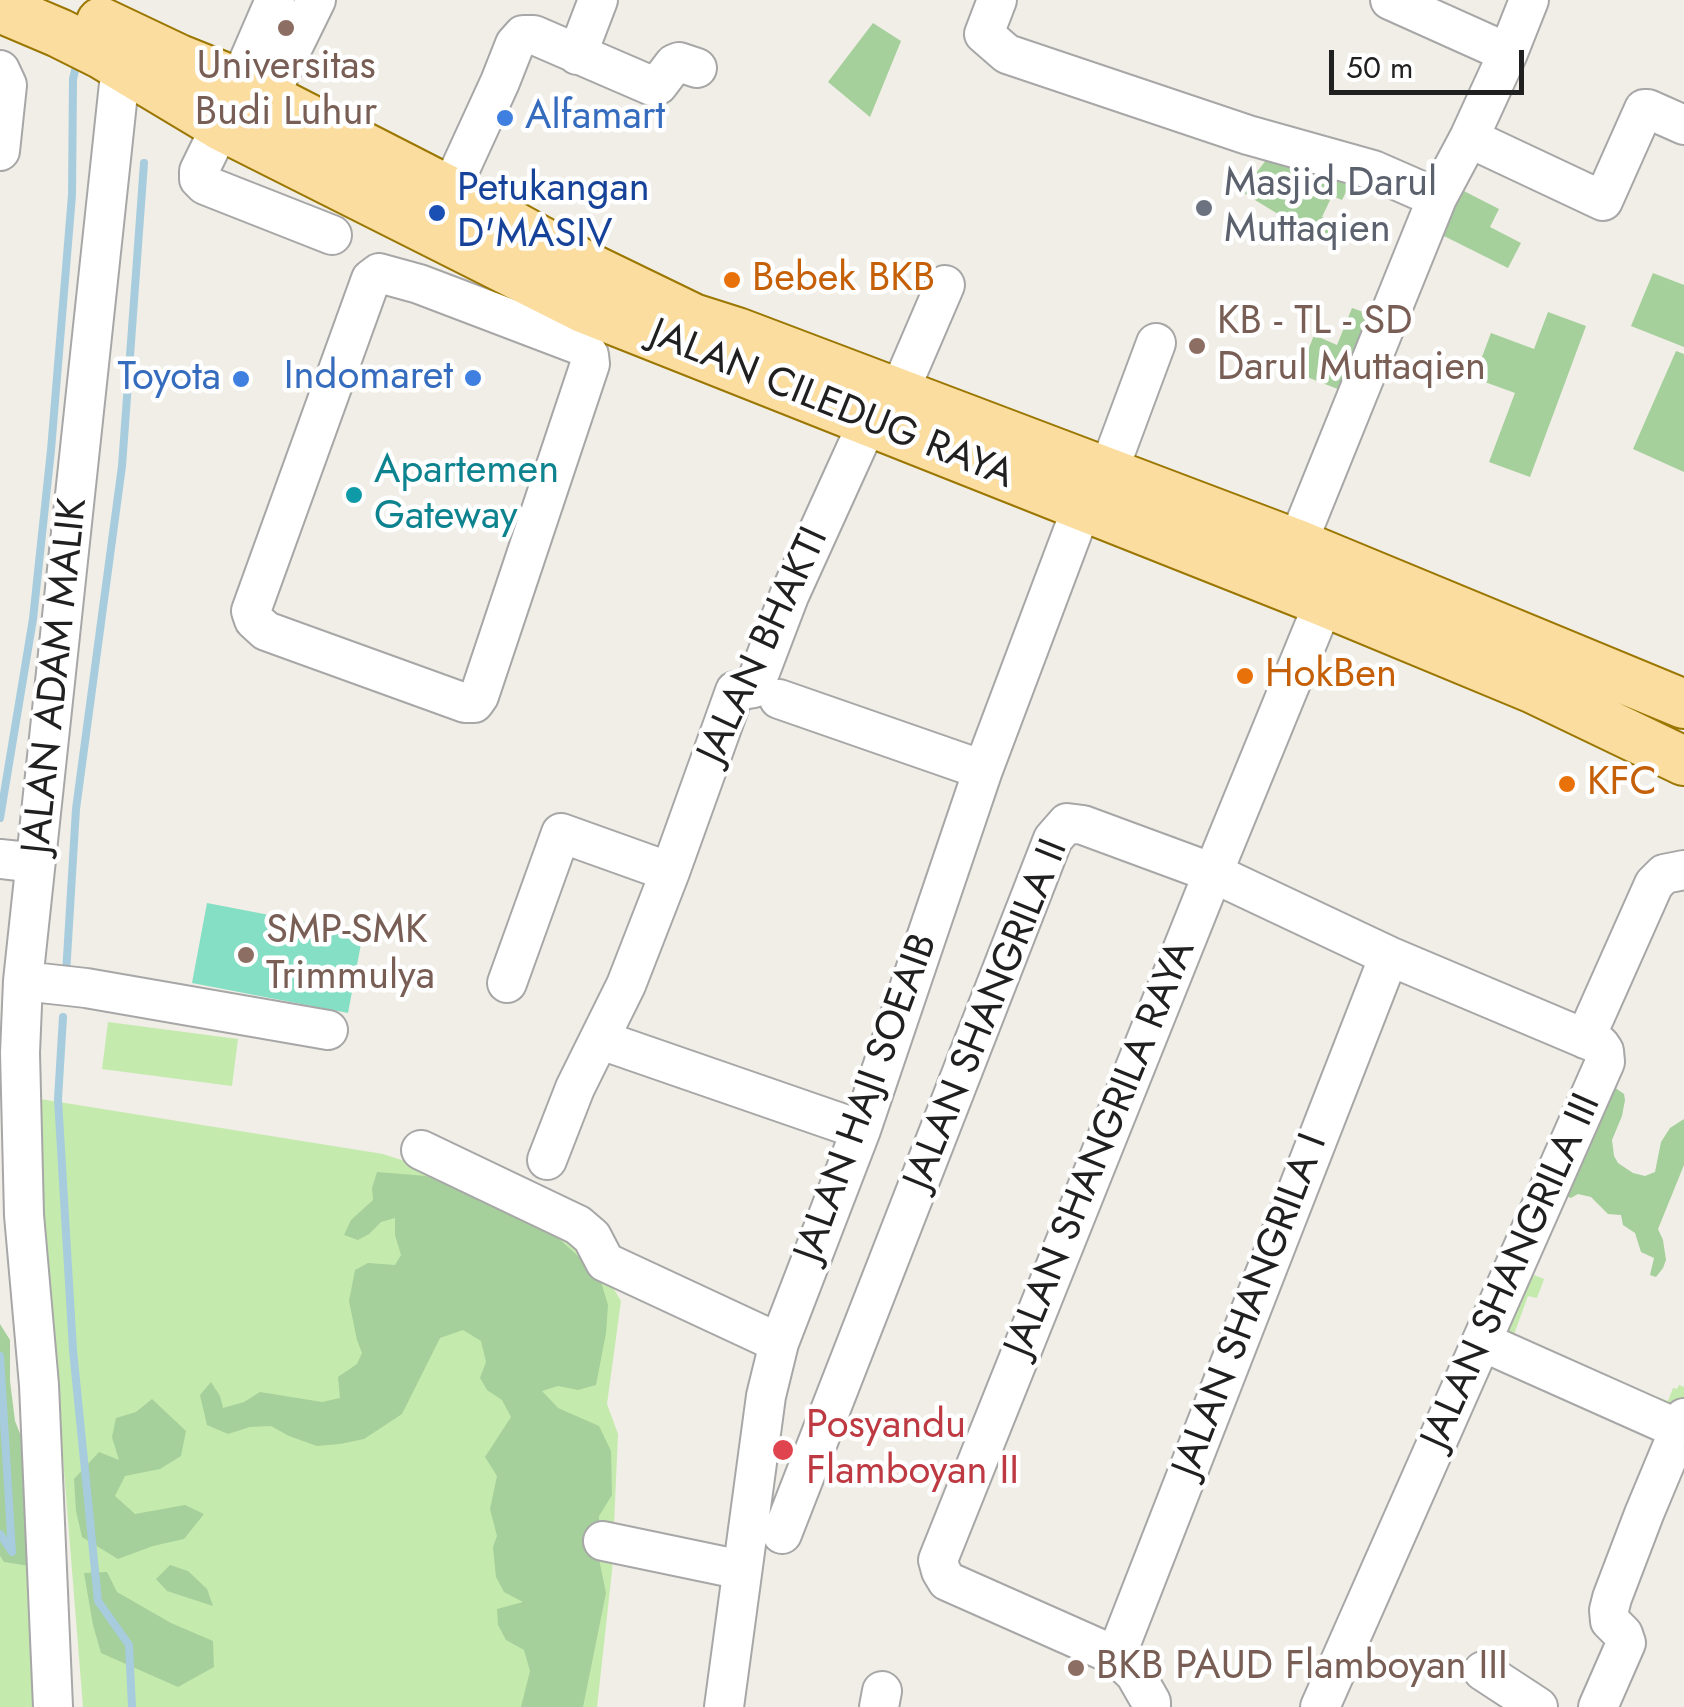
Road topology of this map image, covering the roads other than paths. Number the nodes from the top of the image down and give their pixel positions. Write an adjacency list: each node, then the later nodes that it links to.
1 (275, 0): 13 (street)
2 (316, 0): 13 (street)
3 (598, 0): 10 (street)
4 (998, 0): 18 (street)
5 (1390, 0): 9 (street)
6 (1529, 0): 9 (street)
7 (0, 8): 8 (main road, JALAN CILEDUG RAYA)
8 (82, 26): 13 (main road, JALAN CILEDUG RAYA); 37 (street, JALAN ADAM MALIK)
9 (1508, 53): 15 (street)
10 (577, 55): 11 (street); 17 (street)
11 (697, 68)
12 (0, 70): 16 (street)
13 (243, 102): 17 (main road, JALAN CILEDUG RAYA); 19 (main road, JALAN CILEDUG RAYA); 20 (street)
14 (1684, 124): 15 (street)
15 (1469, 138): 18 (street)
16 (0, 151)
17 (450, 191): 24 (main road, JALAN CILEDUG RAYA)
18 (1437, 198): 28 (street)
19 (410, 221): 21 (street); 23 (main road, JALAN CILEDUG RAYA)
20 (332, 235)
21 (407, 280): 21 (street); 23 (street)
22 (945, 286): 26 (street)
23 (585, 309): 26 (main road, JALAN CILEDUG RAYA)
24 (693, 318): 26 (main road, JALAN CILEDUG RAYA); 33 (street)
25 (1156, 343): 27 (street, JALAN HAJI SOEAIB)
26 (883, 407): 27 (main road, JALAN CILEDUG RAYA); 39 (street, JALAN BHAKTI)
27 (1095, 490): 28 (main road, JALAN CILEDUG RAYA); 29 (main road, JALAN CILEDUG RAYA); 36 (street, JALAN HAJI SOEAIB)
28 (1297, 544): 32 (main road, JALAN CILEDUG RAYA)
29 (1324, 602): 30 (main road, JALAN CILEDUG RAYA); 40 (street, JALAN SHANGRILA RAYA)
30 (1534, 690): 34 (street); 35 (main road, JALAN CILEDUG RAYA)
31 (779, 698): 36 (street)
32 (1684, 704)
33 (1684, 716)
34 (1684, 739)
35 (1684, 761)
36 (983, 770): 47 (street, JALAN HAJI SOEAIB)
37 (19, 859): 42 (street, JALAN ADAM MALIK)
38 (1684, 870): 45 (street)
39 (670, 872): 43 (street); 46 (street, JALAN BHAKTI)
40 (1213, 872): 41 (street, JALAN SHANGRILA II); 54 (street, JALAN SHANGRILA II); 57 (street, JALAN SHANGRILA RAYA)
41 (1389, 956): 45 (street, JALAN SHANGRILA III); 57 (street, JALAN SHANGRILA I)
42 (23, 981): 44 (street); 50 (street, JALAN ADAM MALIK)
43 (507, 983)
44 (328, 1030)
45 (1585, 1039): 51 (street, JALAN SHANGRILA III)
46 (600, 1040): 47 (street); 49 (street, JALAN BHAKTI)
47 (860, 1130): 52 (street, JALAN HAJI SOEAIB)
48 (420, 1150): 52 (street)
49 (547, 1160)
50 (13, 1238): 59 (street, JALAN ADAM MALIK)
51 (1483, 1342): 53 (street); 62 (street, JALAN SHANGRILA III)
52 (779, 1343): 56 (street, JALAN HAJI SOEAIB)
53 (1681, 1424): 64 (street)
54 (782, 1534)
55 (603, 1541): 56 (street)
56 (742, 1570): 60 (street, JALAN HAJI SOEAIB)
57 (1116, 1656): 61 (street)
58 (1483, 1670): 63 (street)
59 (53, 1707)
60 (724, 1707)
61 (1151, 1707)
62 (1320, 1707)
63 (1538, 1707)
64 (1598, 1707)

